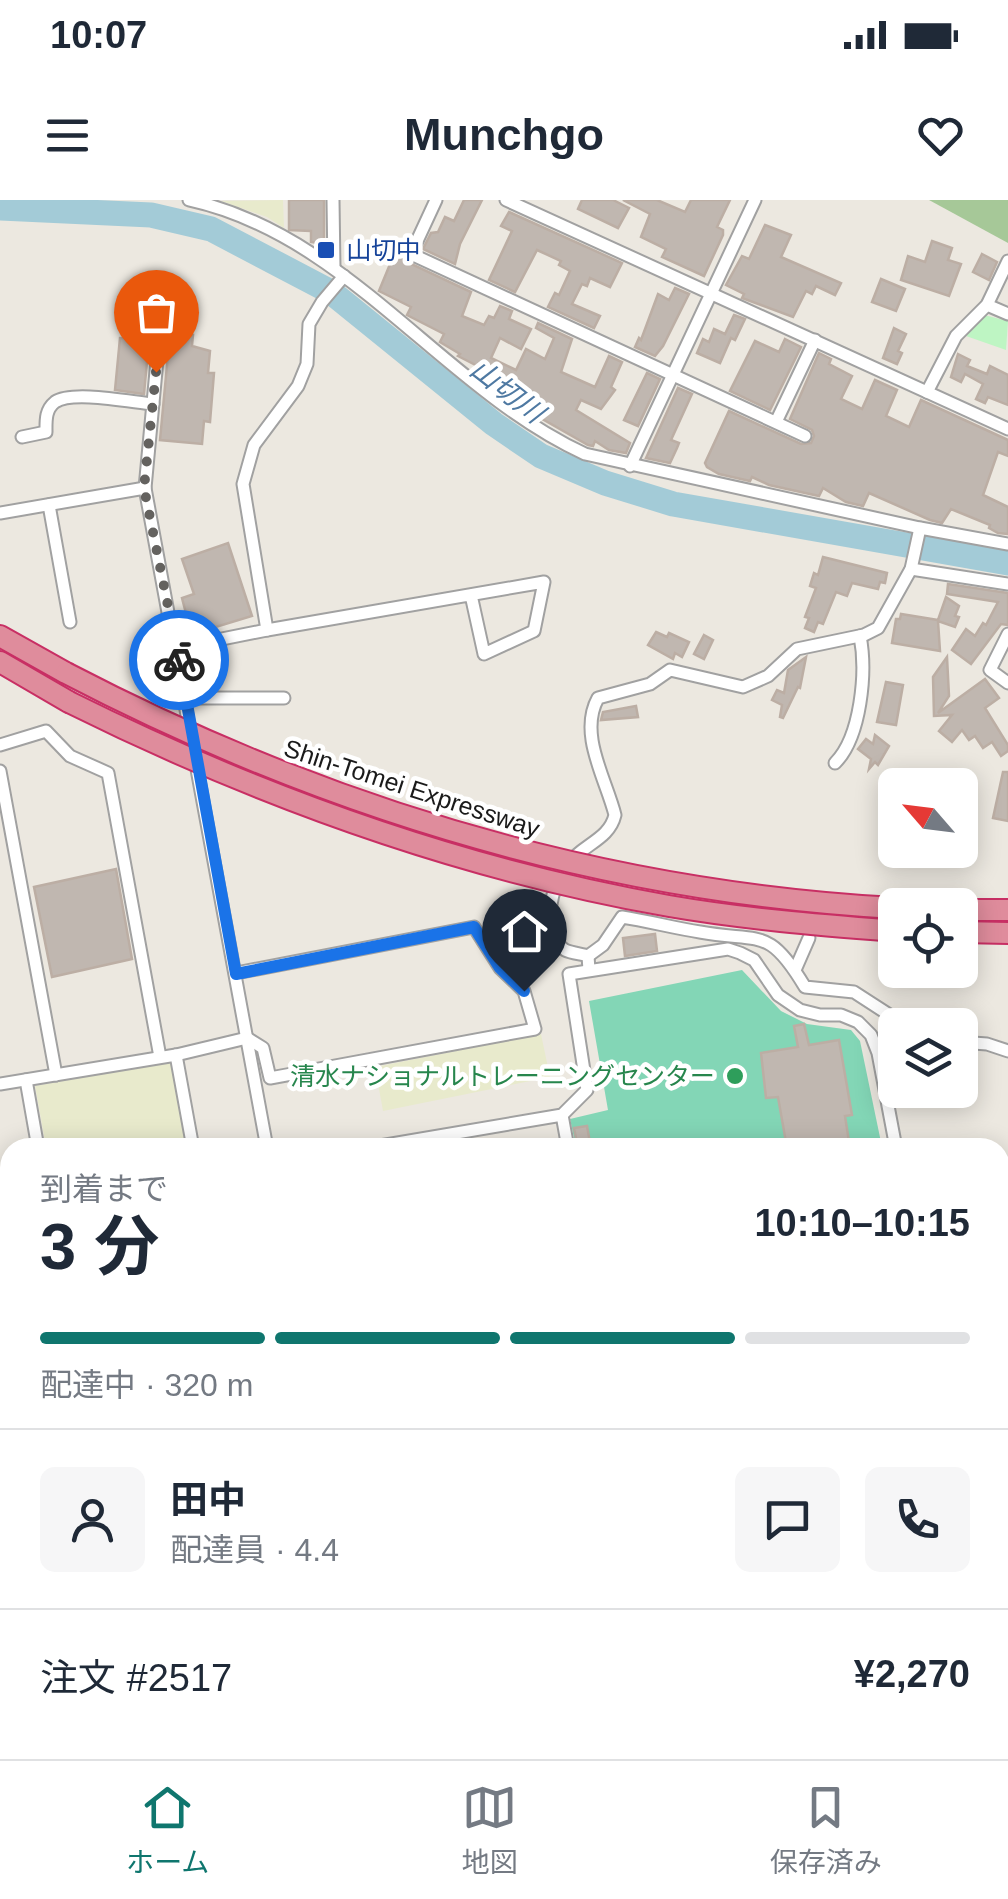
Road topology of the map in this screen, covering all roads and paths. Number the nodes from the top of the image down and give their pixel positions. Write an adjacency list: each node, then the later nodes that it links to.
1 (189, 200): 7 (street)
2 (333, 200): 7 (street)
3 (436, 200): 13 (street)
4 (506, 200): 8 (street)
5 (755, 200): 8 (street)
6 (1008, 261): 9 (street)
7 (338, 276): 20 (street); 30 (street)
8 (712, 292): 12 (street); 13 (street)
9 (987, 305): 10 (street); 14 (street)
10 (1008, 314)
11 (159, 339): 15 (street)
12 (815, 340): 14 (street); 16 (street)
13 (673, 374): 16 (street); 20 (street)
14 (927, 392): 17 (street)
15 (153, 404): 19 (street); 21 (street)
16 (776, 422): 18 (street)
17 (1008, 429)
18 (805, 436)
19 (22, 438)
20 (630, 466): 24 (street)
21 (144, 488): 22 (street); 34 (street)
22 (50, 505): 23 (street); 29 (street)
23 (0, 513)
24 (919, 532): 25 (street); 26 (street)
25 (1008, 544)
26 (911, 567): 27 (street); 33 (street)
27 (1008, 584)
28 (471, 594): 28 (street); 30 (street)
29 (70, 622)
30 (267, 630): 34 (street)
31 (1008, 634): 36 (street)
32 (0, 636): 42 (highway, Shin-Tomei Expressway, bridge)
33 (860, 636): 40 (street); 49 (street)
34 (177, 648): 37 (street)
35 (0, 662): 45 (highway, Shin-Tomei Expressway, bridge)
36 (1008, 683)
37 (186, 698): 38 (street); 52 (street)
38 (284, 698)
39 (0, 746): 58 (street)
40 (835, 763)
41 (0, 771): 59 (street)
42 (878, 906)
43 (978, 910): 44 (highway)
44 (1008, 910)
45 (878, 930)
46 (978, 932): 47 (highway)
47 (1008, 933)
48 (809, 938): 51 (street)
49 (588, 956): 50 (street); 51 (street)
50 (589, 970): 62 (street); 68 (street)
51 (795, 970): 53 (street)
52 (236, 974): 54 (street); 54 (street)
53 (879, 1008)
54 (247, 1038): 57 (street); 65 (street)
55 (978, 1043): 56 (street)
56 (1008, 1051)
57 (176, 1054): 58 (street); 64 (street)
58 (160, 1058): 59 (street)
59 (56, 1074): 60 (street)
60 (26, 1080): 61 (street); 63 (street)
61 (0, 1084)
62 (562, 1115): 66 (street); 67 (street)
63 (36, 1138)
64 (191, 1138)
65 (264, 1138)
66 (427, 1138)
67 (566, 1138)
68 (894, 1138)

